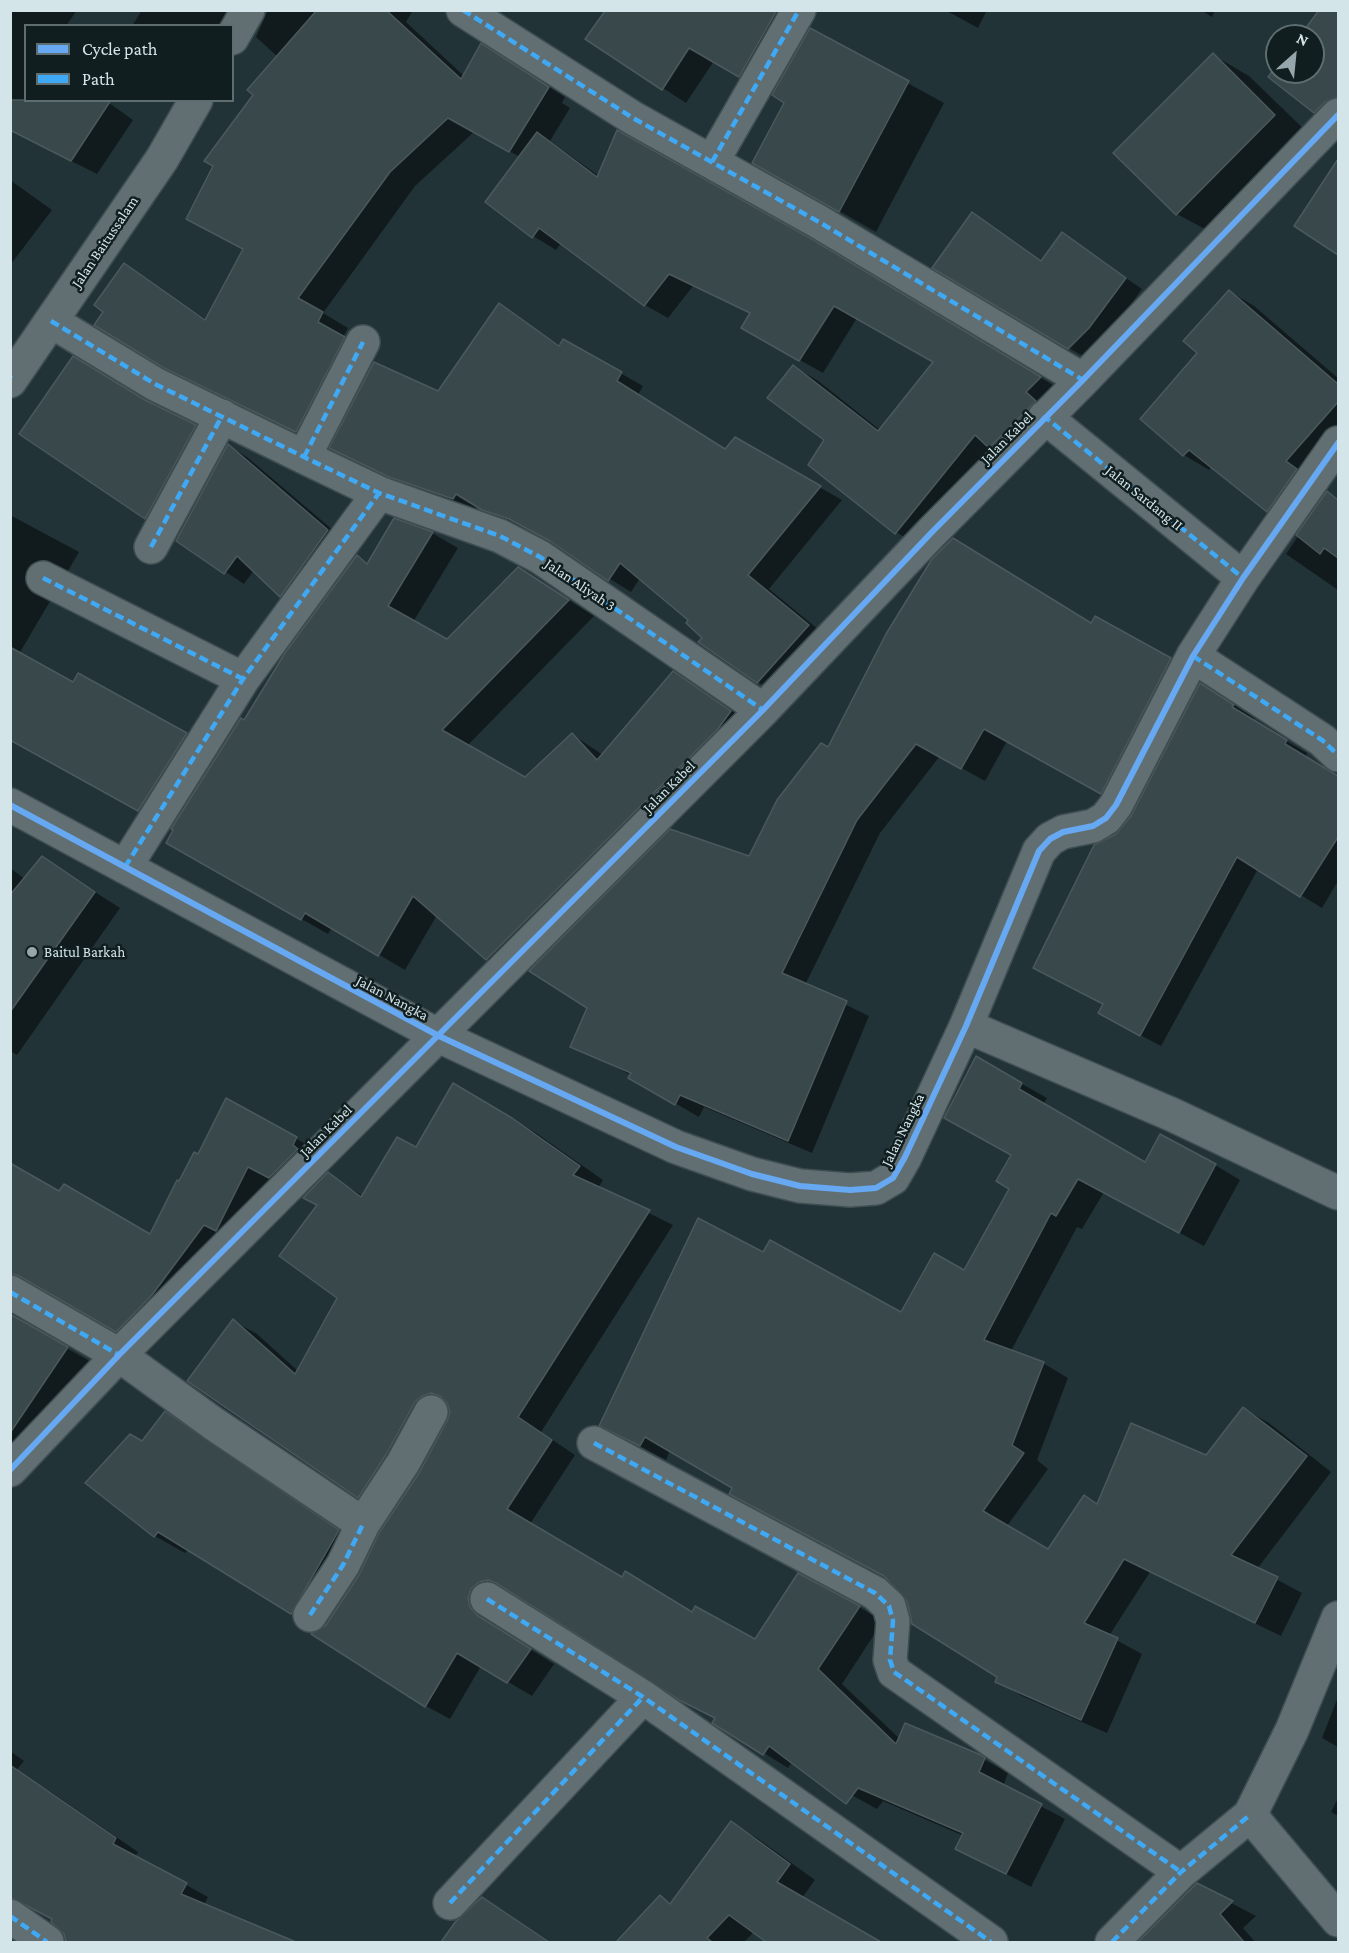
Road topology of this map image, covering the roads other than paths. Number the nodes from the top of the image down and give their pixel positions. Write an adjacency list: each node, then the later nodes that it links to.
1 (248, 10): 4 (street)
2 (463, 10): 7 (street)
3 (799, 10): 7 (street)
4 (234, 34)
5 (195, 102): 8 (street, Jalan Baitussalam)
6 (1338, 116): 11 (street, Jalan Kabel)
7 (712, 162): 11 (street)
8 (51, 321): 10 (street, Jalan Baitussalam); 12 (street, Jalan Aliyah 3)
9 (363, 342): 15 (street)
10 (11, 379)
11 (1083, 380): 13 (street, Jalan Kabel)
12 (222, 416): 15 (street, Jalan Aliyah 3); 17 (street)
13 (1045, 417): 19 (street, Jalan Sardang II); 22 (street, Jalan Kabel)
14 (1338, 442): 19 (street, Jalan Nangka)
15 (304, 458): 16 (street, Jalan Aliyah 3)
16 (379, 493): 21 (street); 22 (street, Jalan Aliyah 3)
17 (150, 547)
18 (43, 578): 21 (street)
19 (1243, 578): 20 (street, Jalan Nangka)
20 (1193, 656): 23 (street); 26 (street, Jalan Nangka)
21 (243, 679): 25 (street)
22 (763, 710): 27 (street, Jalan Kabel)
23 (1338, 754)
24 (10, 806): 25 (street, Jalan Nangka)
25 (125, 867): 27 (street, Jalan Nangka)
26 (966, 1026): 27 (street, Jalan Nangka); 28 (street)
27 (439, 1036): 30 (street, Jalan Kabel)
28 (1338, 1193)
29 (10, 1292): 30 (street)
30 (119, 1355): 33 (street, Jalan Kabel); 34 (street)
31 (431, 1413): 34 (street)
32 (594, 1443): 40 (street)
33 (10, 1470)
34 (363, 1524): 36 (street)
35 (487, 1599): 38 (street)
36 (310, 1615)
37 (1338, 1618): 39 (street)
38 (642, 1697): 41 (street); 45 (street)
39 (1250, 1815): 40 (street); 43 (street)
40 (1181, 1872): 46 (street)
41 (450, 1904)
42 (10, 1916): 44 (street)
43 (1338, 1920)
44 (47, 1942)
45 (991, 1942)
46 (1112, 1942)

